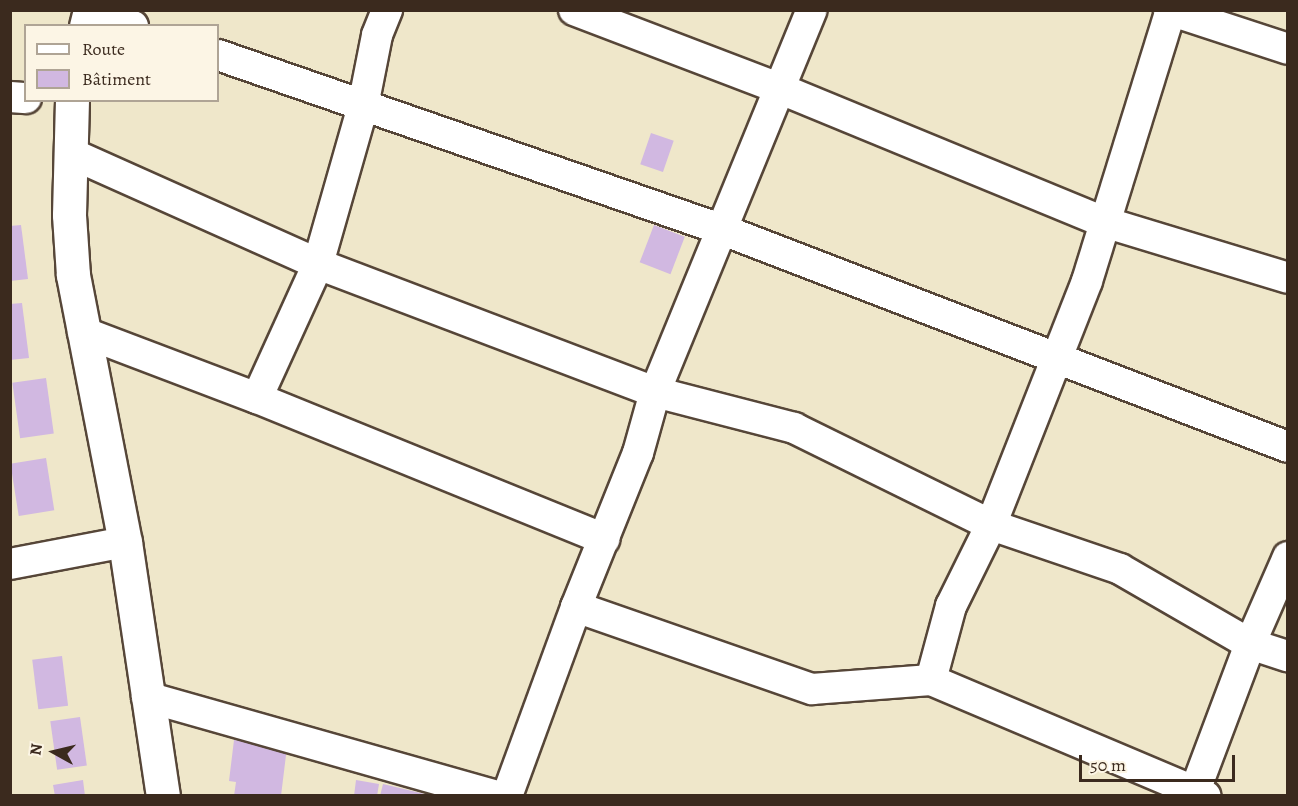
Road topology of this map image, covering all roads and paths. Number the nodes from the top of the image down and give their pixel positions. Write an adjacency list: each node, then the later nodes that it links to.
1 (90, 10): 6 (street)
2 (387, 10): 11 (street)
3 (812, 10): 9 (street)
4 (1170, 11): 7 (street); 13 (street)
5 (590, 13): 9 (street)
6 (128, 24)
7 (1287, 49)
8 (219, 55): 11 (street)
9 (781, 89): 13 (street); 14 (street)
10 (72, 102): 12 (main road)
11 (363, 106): 14 (street); 15 (street)
12 (70, 153): 15 (street); 17 (main road)
13 (1104, 222): 16 (street); 18 (street)
14 (723, 230): 18 (street); 19 (street)
15 (318, 264): 19 (street); 20 (street)
16 (1287, 278)
17 (83, 332): 20 (street); 24 (main road)
18 (1055, 359): 21 (street); 22 (street)
19 (655, 392): 22 (street); 23 (street)
20 (257, 398): 23 (street)
21 (1287, 447)
22 (991, 525): 28 (street); 30 (street)
23 (605, 539): 27 (street)
24 (125, 542): 26 (street); 31 (main road)
25 (1287, 557): 28 (street)
26 (10, 564)
27 (576, 607): 30 (street); 35 (street)
28 (1250, 644): 29 (street); 32 (street)
29 (1287, 656)
30 (931, 680): 32 (street)
31 (147, 697): 33 (main road); 34 (street)
32 (1198, 794)
33 (164, 795)
34 (498, 795)
35 (507, 795)

